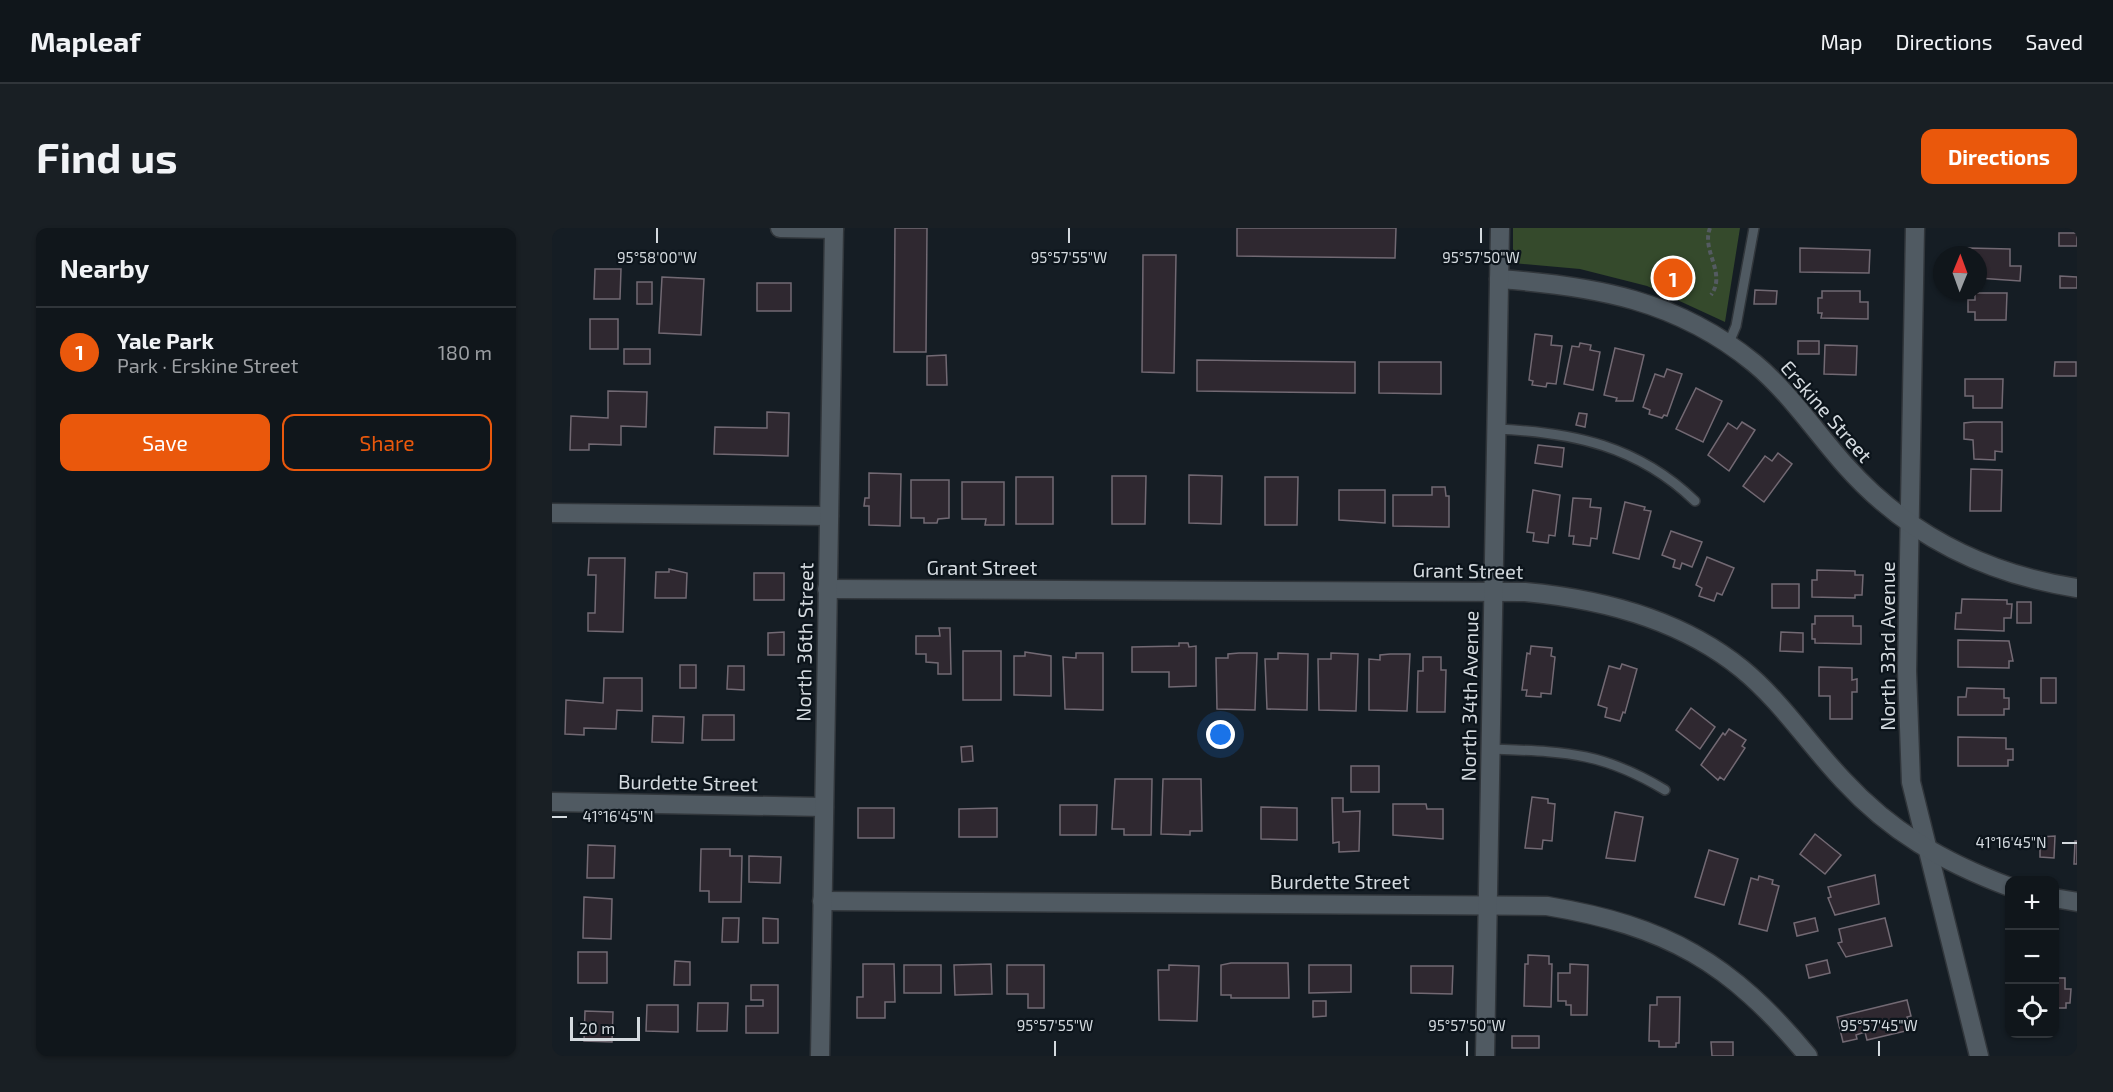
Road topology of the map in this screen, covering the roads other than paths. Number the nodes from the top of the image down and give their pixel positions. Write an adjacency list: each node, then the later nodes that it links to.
1 (780, 228): 2 (street)
2 (834, 228): 11 (street, North 36th Street)
3 (1500, 228): 6 (street, North 34th Avenue)
4 (1754, 228): 7 (lane)
5 (1916, 228): 12 (street, North 33rd Avenue)
6 (1499, 279): 7 (street, Erskine Street); 8 (street, North 34th Avenue)
7 (1728, 345): 12 (street, Erskine Street)
8 (1496, 429): 9 (lane); 15 (street, North 34th Avenue)
9 (1695, 501)
10 (552, 513): 11 (street)
11 (829, 516): 14 (street, North 36th Street)
12 (1910, 523): 13 (street, Erskine Street); 20 (street, North 33rd Avenue)
13 (2077, 588)
14 (827, 589): 15 (street, Grant Street); 19 (street, North 36th Street)
15 (1494, 592): 16 (street, North 34th Avenue); 20 (street, Grant Street)
16 (1491, 749): 17 (lane); 25 (street, North 34th Avenue)
17 (1665, 790)
18 (552, 802): 19 (street, Burdette Street)
19 (824, 807): 23 (street, North 36th Street)
20 (1927, 850): 21 (street, Grant Street); 29 (street, North 33rd Avenue)
21 (2005, 885)
22 (2059, 899): 24 (street)
23 (822, 901): 25 (street, Burdette Street); 26 (street, North 36th Street)
24 (2077, 902)
25 (1487, 904): 27 (street, North 34th Avenue); 28 (street, Burdette Street)
26 (820, 1056)
27 (1485, 1056)
28 (1808, 1056)
29 (1979, 1056)

